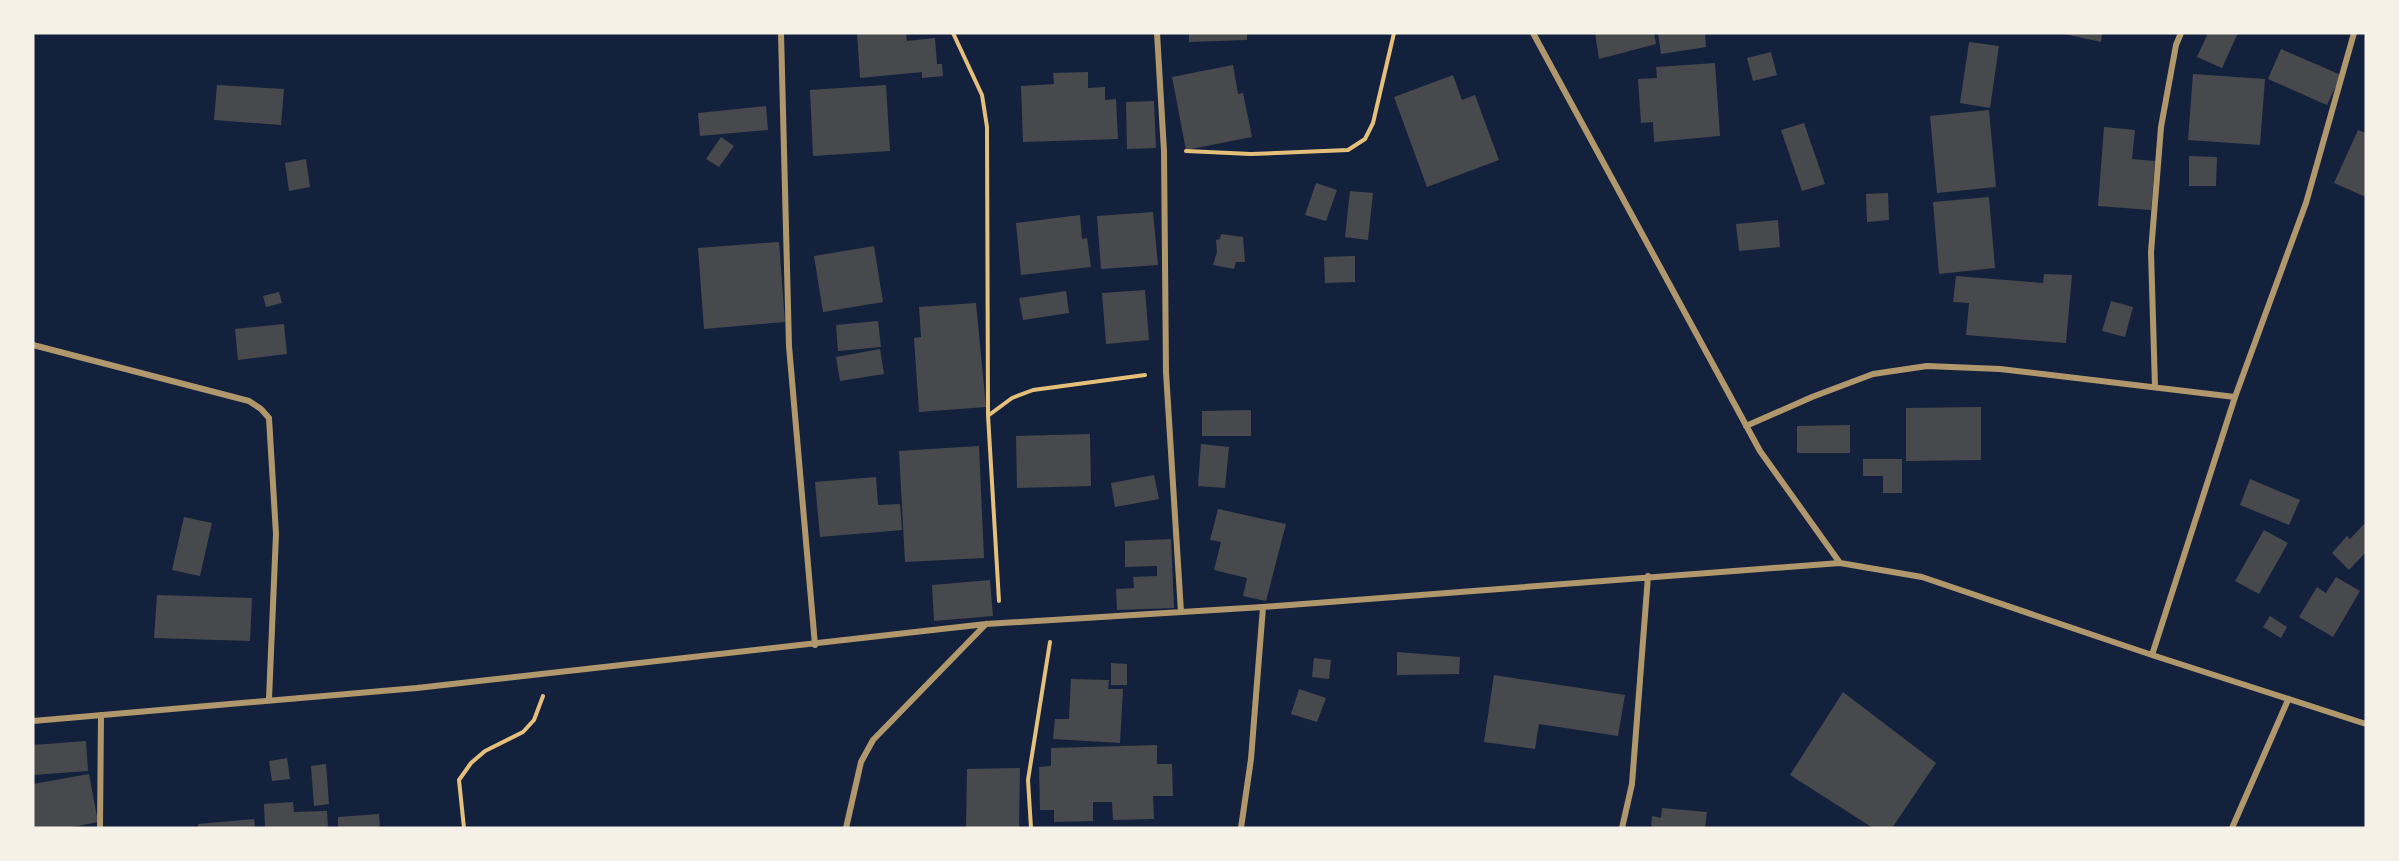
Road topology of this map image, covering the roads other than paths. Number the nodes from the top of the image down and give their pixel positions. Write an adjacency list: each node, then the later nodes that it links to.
1 (781, 33): 15 (street)
2 (1157, 33): 13 (street)
3 (1533, 33): 9 (street)
4 (2181, 33): 7 (street)
5 (2354, 33): 8 (street)
6 (33, 345): 17 (street)
7 (2155, 387): 8 (street); 9 (street)
8 (2235, 398): 16 (street)
9 (1746, 426): 10 (street)
10 (1840, 563): 11 (street); 16 (street)
11 (1647, 576): 12 (street); 25 (street)
12 (1263, 607): 13 (street); 24 (street)
13 (1181, 612): 14 (street)
14 (986, 624): 15 (street); 23 (street)
15 (815, 645): 17 (street)
16 (2152, 656): 18 (street)
17 (269, 699): 19 (street)
18 (2288, 700): 21 (street); 26 (street)
19 (101, 715): 20 (street); 22 (street)
20 (33, 721)
21 (2366, 724)
22 (100, 828)
23 (846, 828)
24 (1241, 828)
25 (1622, 828)
26 (2232, 828)

